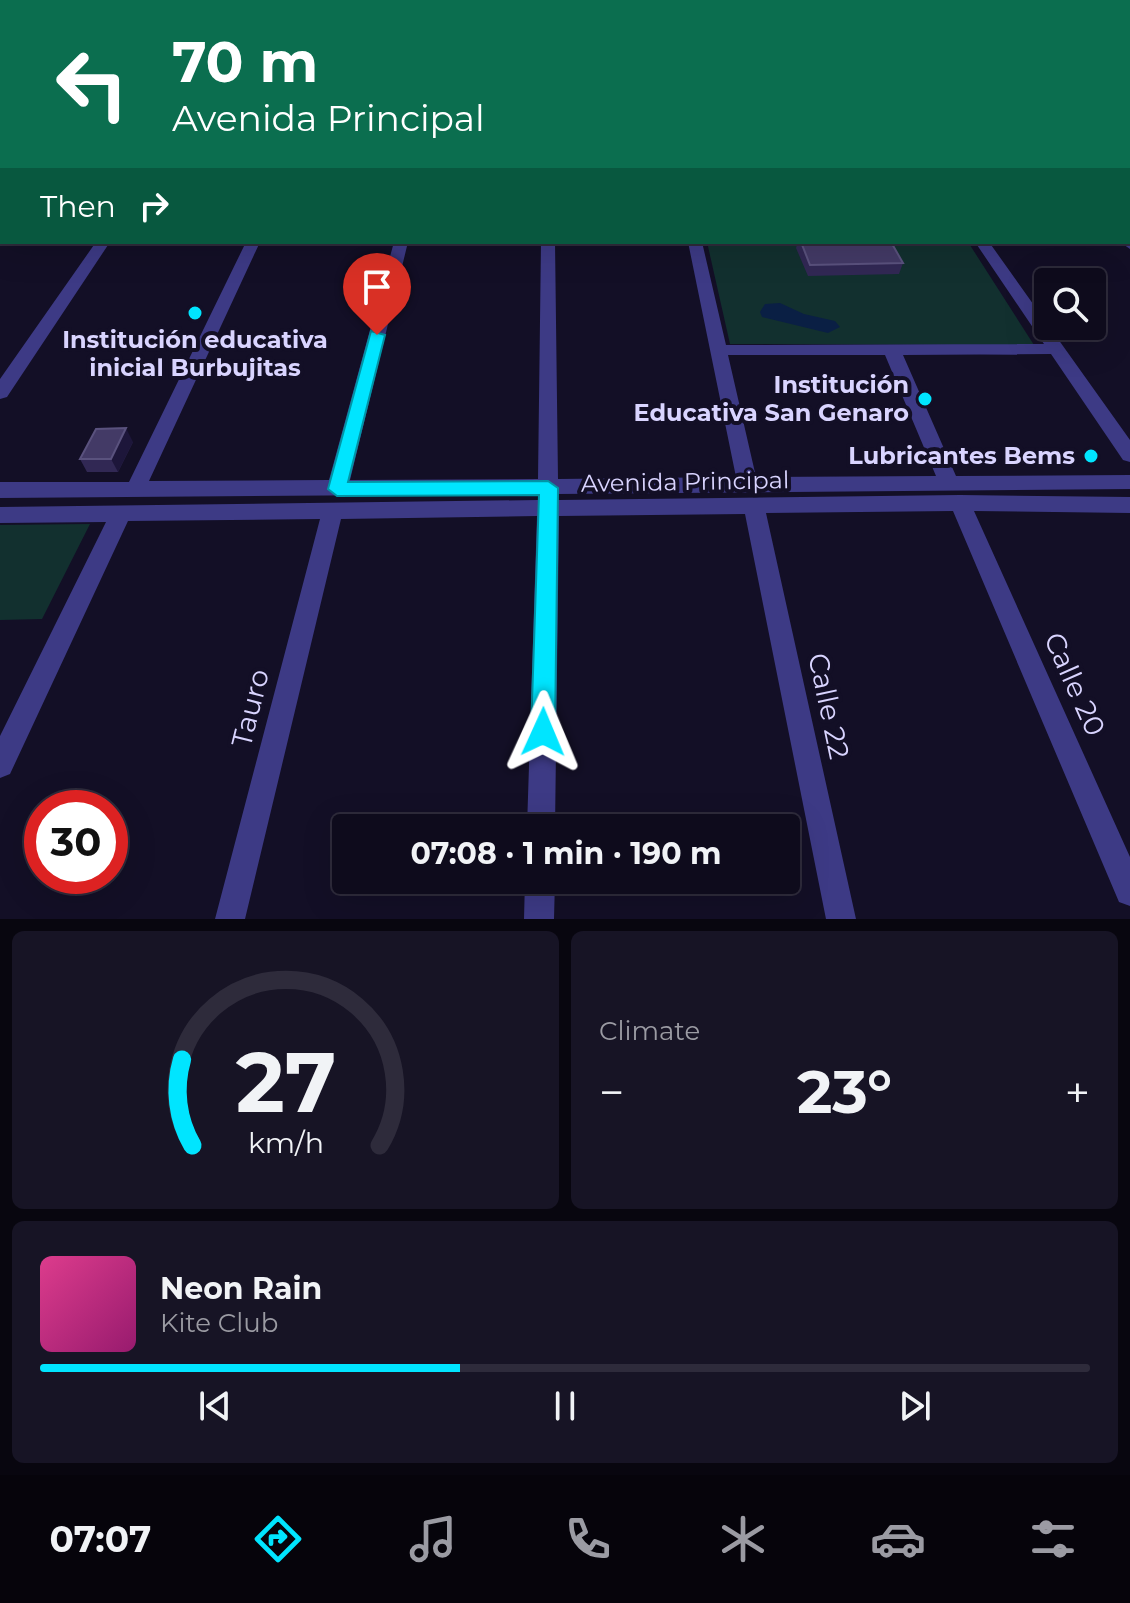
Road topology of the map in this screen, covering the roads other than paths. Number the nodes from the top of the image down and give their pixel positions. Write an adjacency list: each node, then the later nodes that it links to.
1 (102, 244): 10 (street)
2 (252, 244): 14 (street)
3 (400, 244): 18 (street, Tauro)
4 (548, 244): 17 (street)
5 (695, 244): 8 (street, Calle 22)
6 (983, 244): 7 (street)
7 (1053, 349): 9 (street); 11 (street)
8 (718, 350): 9 (street); 16 (street, Calle 22)
9 (892, 350): 15 (street, Calle 20)
10 (0, 393)
11 (1130, 455)
12 (1130, 482): 15 (street, Avenida Principal)
13 (0, 490): 14 (street, Avenida Principal)
14 (135, 490): 18 (street, Avenida Principal)
15 (955, 493): 16 (street, Avenida Principal); 19 (street, Avenida Principal); 24 (street, Calle 20)
16 (751, 496): 17 (street, Avenida Principal); 28 (street, Calle 22)
17 (548, 499): 18 (street, Avenida Principal); 23 (street)
18 (335, 501): 20 (street, Avenida Principal); 26 (street, Tauro)
19 (1130, 505)
20 (121, 513): 21 (street, Avenida Principal); 22 (street)
21 (0, 515)
22 (0, 765)
23 (541, 814)
24 (1130, 891)
25 (540, 894): 27 (street)
26 (230, 919)
27 (539, 919)
28 (841, 919)

